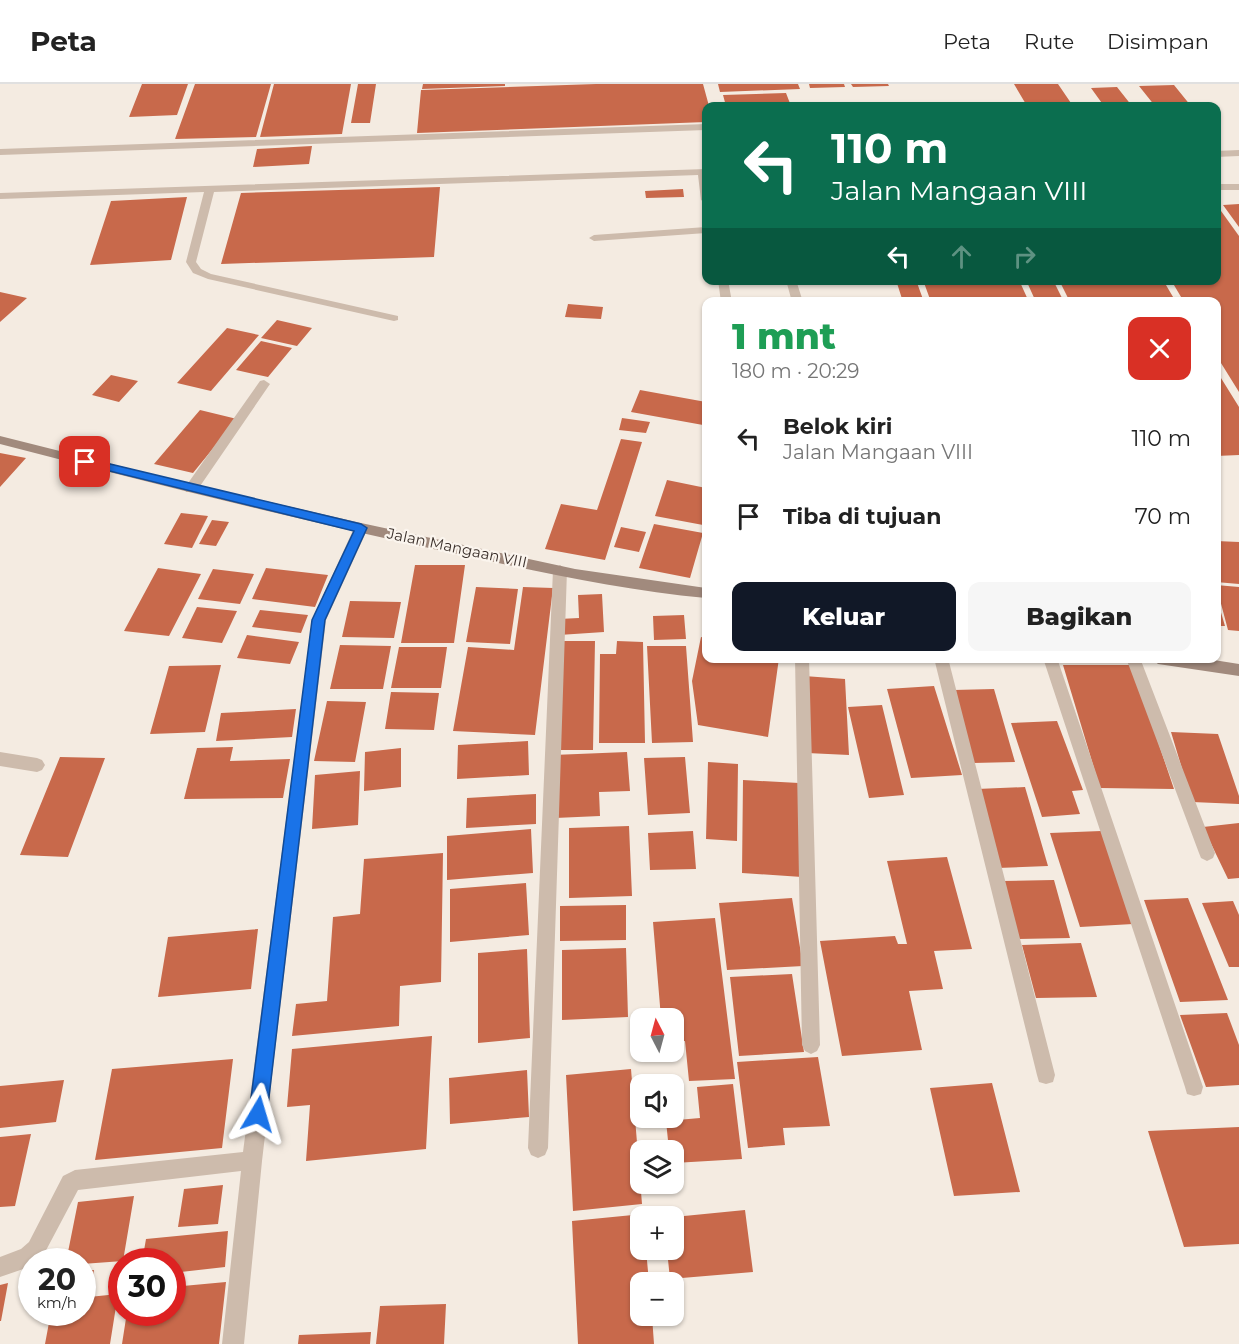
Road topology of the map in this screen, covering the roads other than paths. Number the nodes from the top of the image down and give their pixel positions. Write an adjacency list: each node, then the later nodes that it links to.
1 (702, 127): 2 (street)
2 (0, 152)
3 (1239, 153): 4 (street)
4 (1221, 154)
5 (702, 172): 8 (street)
6 (1221, 187): 7 (street)
7 (1239, 187)
8 (210, 189): 9 (street); 12 (street)
9 (0, 196)
10 (702, 230): 11 (street)
11 (594, 238)
12 (394, 318)
13 (264, 384): 15 (street)
14 (0, 440): 15 (street, Jalan Mangaan VIII)
15 (191, 489): 16 (street, Jalan Mangaan VIII)
16 (361, 528): 17 (street, Jalan Mangaan VIII); 32 (street)
17 (560, 570): 18 (street, Jalan Mangaan VIII); 31 (street)
18 (702, 592)
19 (801, 663): 28 (street)
20 (941, 663): 29 (street)
21 (1052, 663): 30 (street)
22 (1135, 663): 27 (street)
23 (1192, 663): 24 (street)
24 (1239, 670)
25 (0, 759): 26 (street)
26 (37, 765)
27 (1207, 853)
28 (811, 1045)
29 (1046, 1075)
30 (1194, 1087)
31 (538, 1148)
32 (252, 1161): 33 (street); 34 (street)
33 (0, 1267)
34 (233, 1344)

